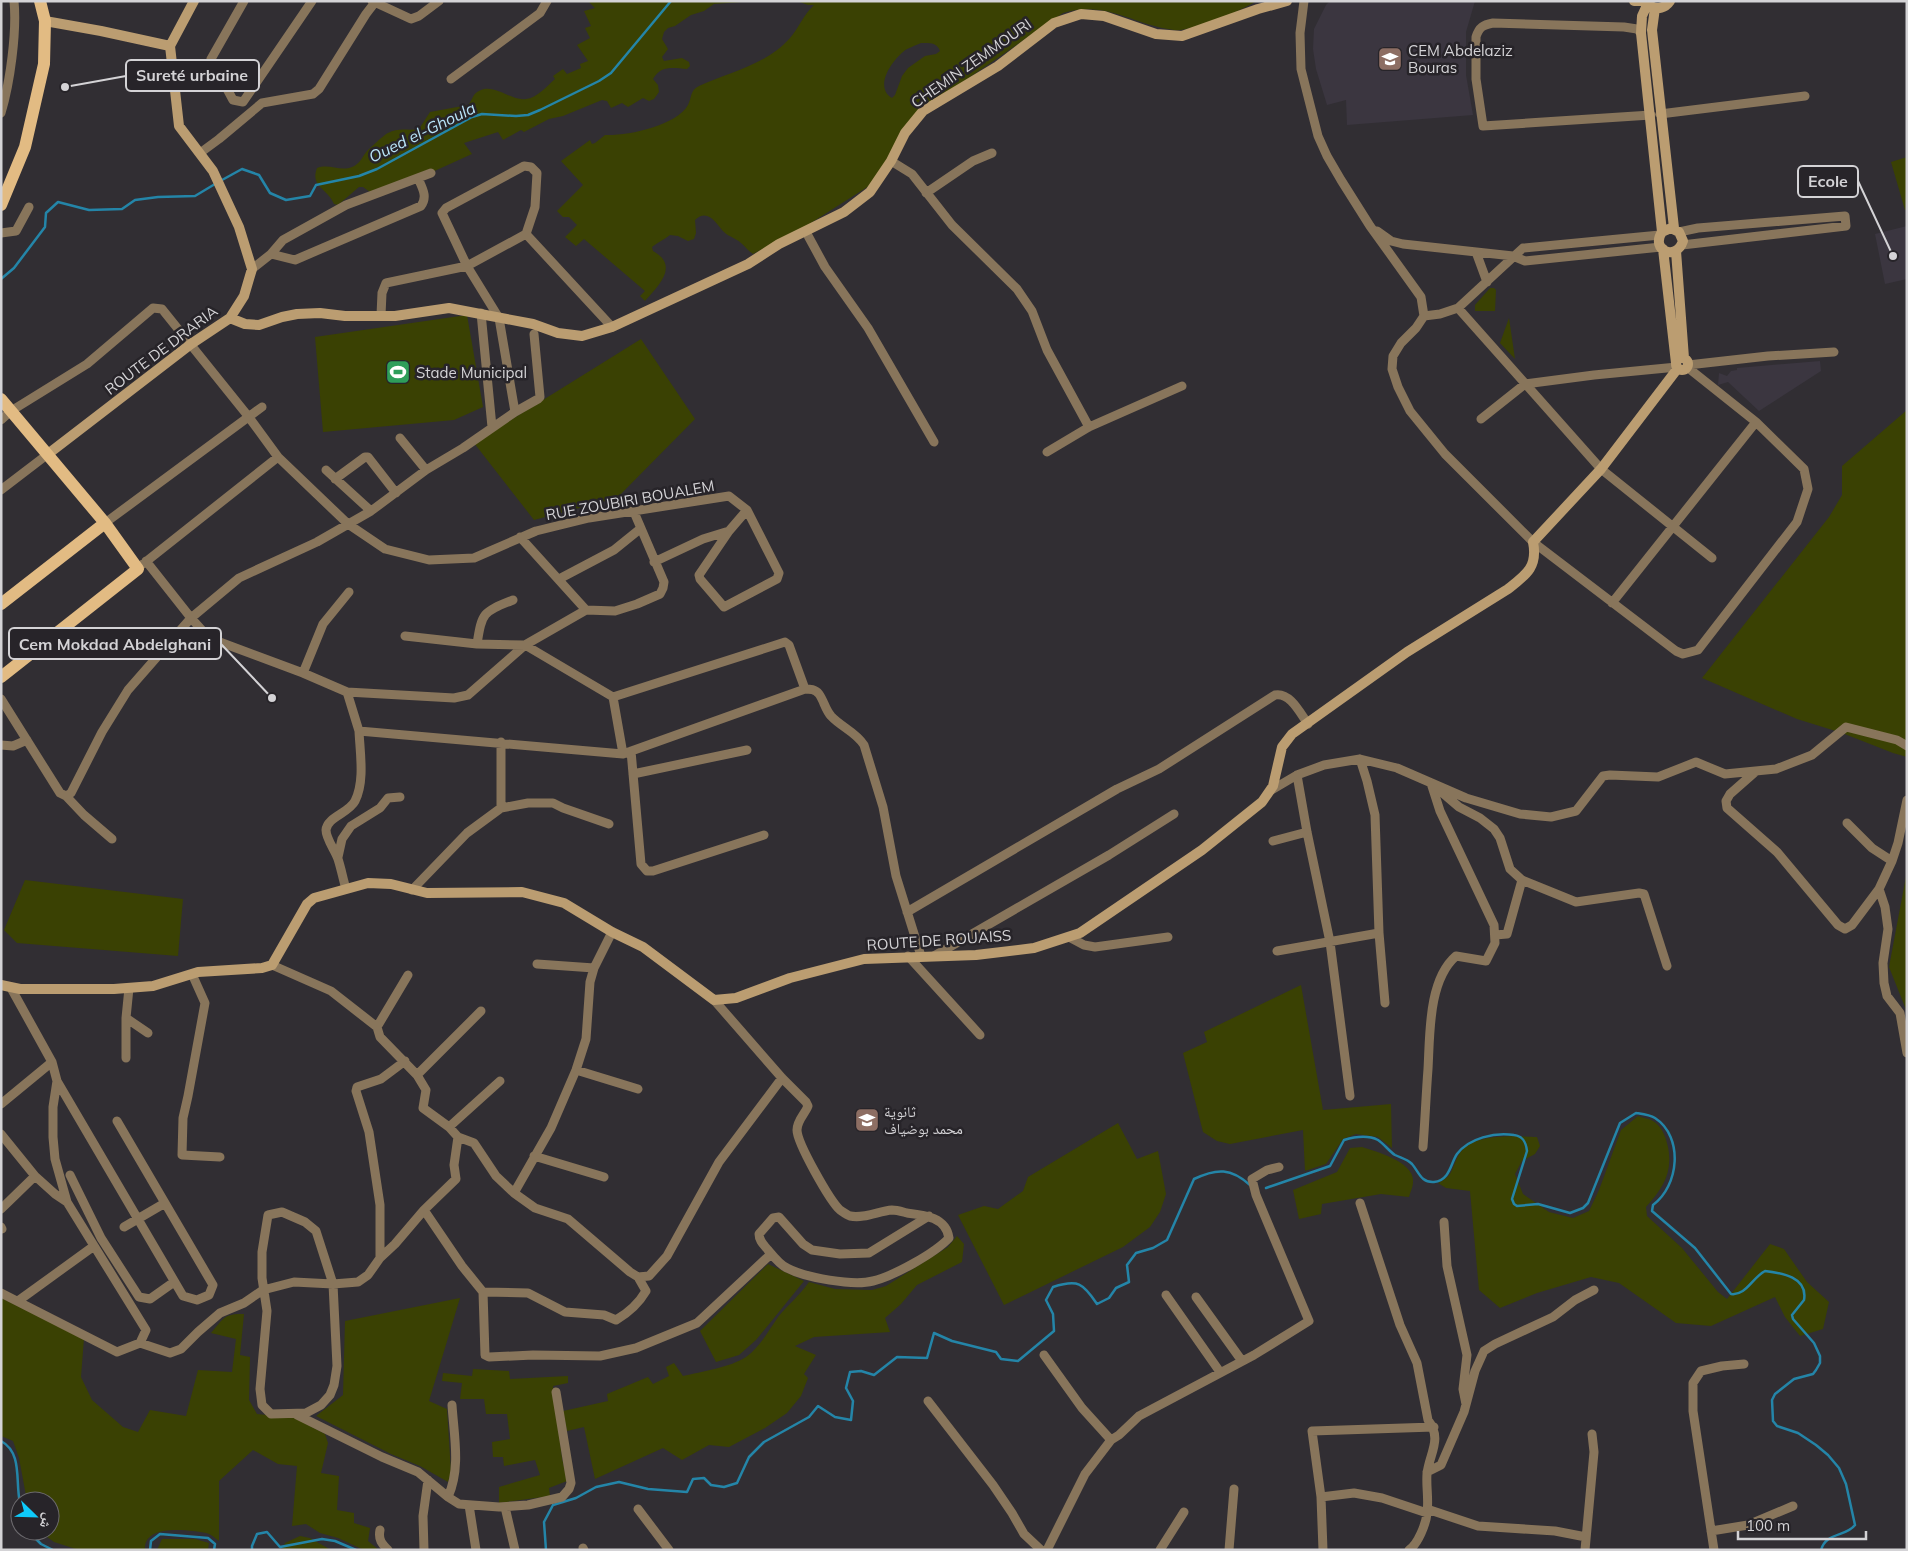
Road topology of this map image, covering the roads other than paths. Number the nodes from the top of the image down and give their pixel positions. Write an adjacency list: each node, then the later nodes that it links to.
1 (14, 1): 22 (street)
2 (40, 1): 16 (main road)
3 (194, 1): 18 (street)
4 (244, 1): 21 (street)
5 (312, 1): 21 (street)
6 (440, 1): 12 (street)
7 (547, 1): 19 (street)
8 (1287, 1): 15 (street, CHEMIN ZEMMOURI)
9 (1304, 1): 33 (street)
10 (1634, 1): 13 (street)
11 (1681, 1): 14 (street)
12 (374, 2): 23 (street)
13 (1649, 3): 14 (street); 17 (street); 24 (street)
14 (1668, 3)
15 (1261, 5): 27 (street, CHEMIN ZEMMOURI)
16 (46, 21): 18 (street); 31 (main road)
17 (1641, 32): 24 (street); 24 (street)
18 (170, 46): 25 (street)
19 (451, 79)
20 (1805, 96): 24 (street)
21 (244, 102): 23 (street)
22 (1, 113)
23 (250, 113): 25 (street)
24 (1655, 114): 34 (street); 38 (street)
25 (200, 153): 45 (street)
26 (992, 153): 30 (street)
27 (891, 162): 30 (street); 35 (street, CHEMIN ZEMMOURI)
28 (431, 173): 29 (street)
29 (418, 178): 42 (street); 42 (street)
30 (926, 193): 68 (street)
31 (1, 205)
32 (29, 207): 36 (street)
33 (1370, 226): 41 (street); 50 (street)
34 (1677, 230): 38 (street); 40 (street); 40 (street)
35 (806, 232): 53 (street, CHEMIN ZEMMOURI); 70 (street)
36 (1, 234)
37 (526, 234): 44 (street); 44 (street); 53 (street)
38 (1661, 234): 39 (street); 43 (street)
39 (1662, 248): 40 (street); 43 (street); 57 (street)
40 (1679, 248): 57 (street)
41 (1476, 252): 43 (street); 46 (street)
42 (271, 254): 45 (street)
43 (1513, 256): 46 (street)
44 (467, 266): 49 (street); 52 (street)
45 (252, 269): 51 (street, ROUTE DE DRARIA)
46 (1486, 282): 47 (street)
47 (1458, 308): 50 (street); 58 (street)
48 (481, 313): 49 (street, CHEMIN ZEMMOURI); 52 (street, CHEMIN ZEMMOURI); 67 (street)
49 (381, 315): 51 (street, CHEMIN ZEMMOURI)
50 (1424, 316): 90 (street)
51 (230, 318): 55 (street, ROUTE DE DRARIA)
52 (499, 318): 53 (street, CHEMIN ZEMMOURI); 62 (street)
53 (612, 328)
54 (534, 334): 62 (street)
55 (191, 344): 63 (street, RUE ZOUBIRI BOUALEM); 64 (street, RUE ZOUBIRI BOUALEM); 72 (street, ROUTE DE DRARIA)
56 (1834, 352): 57 (street)
57 (1682, 365): 58 (street); 66 (street); 74 (street)
58 (1525, 384): 65 (street); 74 (street)
59 (1182, 386): 68 (street)
60 (1, 399): 63 (main road)
61 (262, 407): 64 (street)
62 (515, 412): 67 (street)
63 (6, 415): 72 (main road)
64 (248, 416): 73 (street, RUE ZOUBIRI BOUALEM); 83 (street)
65 (1481, 419)
66 (1756, 422): 85 (street); 98 (street)
67 (492, 427): 76 (street)
68 (1089, 427): 71 (street)
69 (400, 438): 76 (street)
70 (934, 442)
71 (1047, 452)
72 (48, 454): 78 (street); 83 (main road)
73 (278, 457): 84 (street, RUE ZOUBIRI BOUALEM); 94 (street)
74 (1601, 468): 85 (street); 90 (street)
75 (326, 470): 77 (street)
76 (426, 470): 79 (street)
77 (335, 479): 79 (street); 81 (street)
78 (1, 490)
79 (396, 492): 81 (street)
80 (747, 510): 82 (street, RUE ZOUBIRI BOUALEM); 87 (street, RUE ZOUBIRI BOUALEM); 91 (street, RUE ZOUBIRI BOUALEM)
81 (370, 511): 84 (street)
82 (634, 512): 86 (street); 88 (street, RUE ZOUBIRI BOUALEM)
83 (105, 523): 94 (main road); 99 (main road)
84 (348, 524): 88 (street, RUE ZOUBIRI BOUALEM); 101 (street)
85 (1673, 526): 92 (street); 98 (street)
86 (640, 529): 93 (street); 95 (street)
87 (729, 531): 89 (street); 91 (street, RUE ZOUBIRI BOUALEM)
88 (520, 537): 95 (street)
89 (703, 539): 91 (street); 93 (street)
90 (1533, 542): 98 (street); 111 (street)
91 (716, 553)
92 (1712, 558)
93 (654, 562): 100 (street)
94 (142, 565): 101 (street); 106 (main road)
95 (559, 579): 100 (street)
96 (349, 592): 105 (street)
97 (513, 600): 103 (street)
98 (1612, 603)
99 (1, 604)
100 (586, 610): 104 (street)
101 (191, 618): 105 (street); 125 (street)
102 (405, 636): 103 (street)
103 (477, 644): 104 (street)
104 (525, 645): 108 (street); 109 (street)
105 (303, 673): 108 (street)
106 (1, 677)
107 (805, 689): 109 (street); 118 (street); 142 (street)
108 (347, 692): 112 (street)
109 (613, 697): 118 (street)
110 (2, 702): 113 (street)
111 (1308, 724): 124 (street, ROUTE DE ROUAISS); 142 (street)
112 (359, 732): 114 (street); 136 (street)
113 (27, 740): 115 (street); 125 (street)
114 (501, 742): 118 (street); 128 (street)
115 (1, 745)
116 (1907, 746): 120 (street)
117 (747, 750): 121 (street)
118 (627, 752): 121 (street)
119 (1360, 759): 122 (street); 123 (street); 144 (street)
120 (1755, 772): 123 (street); 140 (street)
121 (633, 774): 133 (street)
122 (1297, 775): 124 (street); 132 (street)
123 (1431, 783): 138 (street); 145 (street)
124 (1270, 791): 146 (street, ROUTE DE ROUAISS)
125 (63, 795): 134 (street)
126 (400, 797): 136 (street)
127 (1907, 800): 137 (street)
128 (501, 808): 131 (street); 141 (street)
129 (1174, 814): 152 (street)
130 (1847, 823): 137 (street)
131 (609, 824)
132 (1307, 832): 135 (street); 148 (street)
133 (764, 835)
134 (112, 839)
135 (1273, 841)
136 (338, 857): 139 (street)
137 (1892, 861): 140 (street)
138 (1522, 880): 145 (street); 155 (street)
139 (346, 889): 141 (street); 154 (street)
140 (1879, 889): 168 (street)
141 (412, 890): 143 (street)
142 (907, 912): 151 (street)
143 (612, 932): 156 (street); 161 (street)
144 (1379, 933): 148 (street); 162 (street)
145 (1495, 935): 184 (street)
146 (1069, 937): 147 (street); 152 (street, ROUTE DE ROUAISS)
147 (1168, 937)
148 (1330, 942): 149 (street); 178 (street)
149 (1277, 951)
150 (908, 956): 151 (street, ROUTE DE ROUAISS); 161 (street, ROUTE DE ROUAISS); 167 (street)
151 (920, 956): 152 (street, ROUTE DE ROUAISS)
152 (934, 956)
153 (537, 964): 156 (street)
154 (272, 965): 157 (street); 165 (street)
155 (1667, 966)
156 (594, 968): 172 (street)
157 (192, 974): 160 (street); 186 (street)
158 (408, 975): 165 (street)
159 (6, 986): 160 (street); 171 (street)
160 (129, 988): 164 (street)
161 (714, 1000): 174 (street)
162 (1385, 1003)
163 (482, 1011): 173 (street)
164 (126, 1018): 166 (street); 169 (street)
165 (377, 1027): 170 (street)
166 (148, 1033)
167 (980, 1035)
168 (1907, 1053)
169 (126, 1058)
170 (404, 1061): 173 (street); 203 (street)
171 (52, 1062): 175 (street); 179 (street)
172 (576, 1070): 177 (street); 185 (street)
173 (417, 1075): 181 (street)
174 (782, 1078): 197 (street); 204 (street)
175 (57, 1081): 192 (street); 198 (street)
176 (500, 1081): 181 (street)
177 (638, 1089)
178 (1350, 1096)
179 (1, 1104)
180 (116, 1121): 193 (street)
181 (449, 1127): 183 (street)
182 (1, 1134): 189 (street)
183 (458, 1137): 191 (street); 196 (street)
184 (1423, 1147)
185 (534, 1156): 190 (street); 191 (street)
186 (220, 1157)
187 (1279, 1167): 218 (street)
188 (70, 1175): 212 (street)
189 (34, 1176): 192 (street); 195 (street)
190 (604, 1177)
191 (514, 1193): 204 (street)
192 (67, 1202): 201 (street)
193 (165, 1203): 198 (street); 205 (street)
194 (1360, 1203): 226 (street)
195 (1, 1208)
196 (424, 1210): 203 (street); 209 (street)
197 (929, 1216): 202 (street); 202 (street)
198 (138, 1219): 200 (street); 205 (street)
199 (1444, 1222): 224 (street)
200 (124, 1227)
201 (94, 1246): 214 (street); 215 (street)
202 (771, 1254): 209 (street)
203 (380, 1258): 206 (street)
204 (638, 1277): 209 (street)
205 (174, 1282): 212 (street)
206 (333, 1284): 207 (street); 207 (street); 225 (street)
207 (263, 1290): 216 (street); 225 (street)
208 (1594, 1290): 224 (street)
209 (483, 1292)
210 (1, 1293): 214 (street)
211 (1166, 1295): 220 (street)
212 (139, 1297): 215 (street)
213 (1196, 1297): 218 (street)
214 (18, 1301): 216 (street)
215 (128, 1301): 216 (street)
216 (140, 1343)
217 (1044, 1355): 228 (street)
218 (1242, 1361): 220 (street)
219 (1744, 1364): 241 (street)
220 (1220, 1372): 228 (street)
221 (556, 1392): 235 (street)
222 (928, 1401): 249 (street)
223 (452, 1405): 232 (street)
224 (1467, 1406): 229 (street)
225 (295, 1413): 230 (street)
226 (1434, 1427): 229 (street); 233 (street)
227 (1592, 1434): 242 (street)
228 (1111, 1440): 250 (street)
229 (1427, 1472): 238 (street)
230 (428, 1480): 232 (street); 245 (street)
231 (1234, 1489): 252 (street)
232 (448, 1497): 234 (street)
233 (1321, 1497): 238 (street); 253 (street)
234 (469, 1505): 235 (street); 246 (street)
235 (505, 1506): 247 (street)
236 (1793, 1506): 241 (street)
237 (638, 1509): 248 (street)
238 (1427, 1511): 242 (street); 243 (street)
239 (1184, 1512): 251 (street)
240 (380, 1530): 244 (street)
241 (1711, 1531): 255 (street)
242 (1586, 1538): 254 (street)
243 (1410, 1549)
244 (388, 1550)
245 (424, 1550)
246 (476, 1550)
247 (515, 1550)
248 (668, 1550)
249 (1041, 1550)
250 (1047, 1550)
251 (1160, 1550)
252 (1229, 1550)
253 (1323, 1550)
254 (1584, 1550)
255 (1714, 1550)

